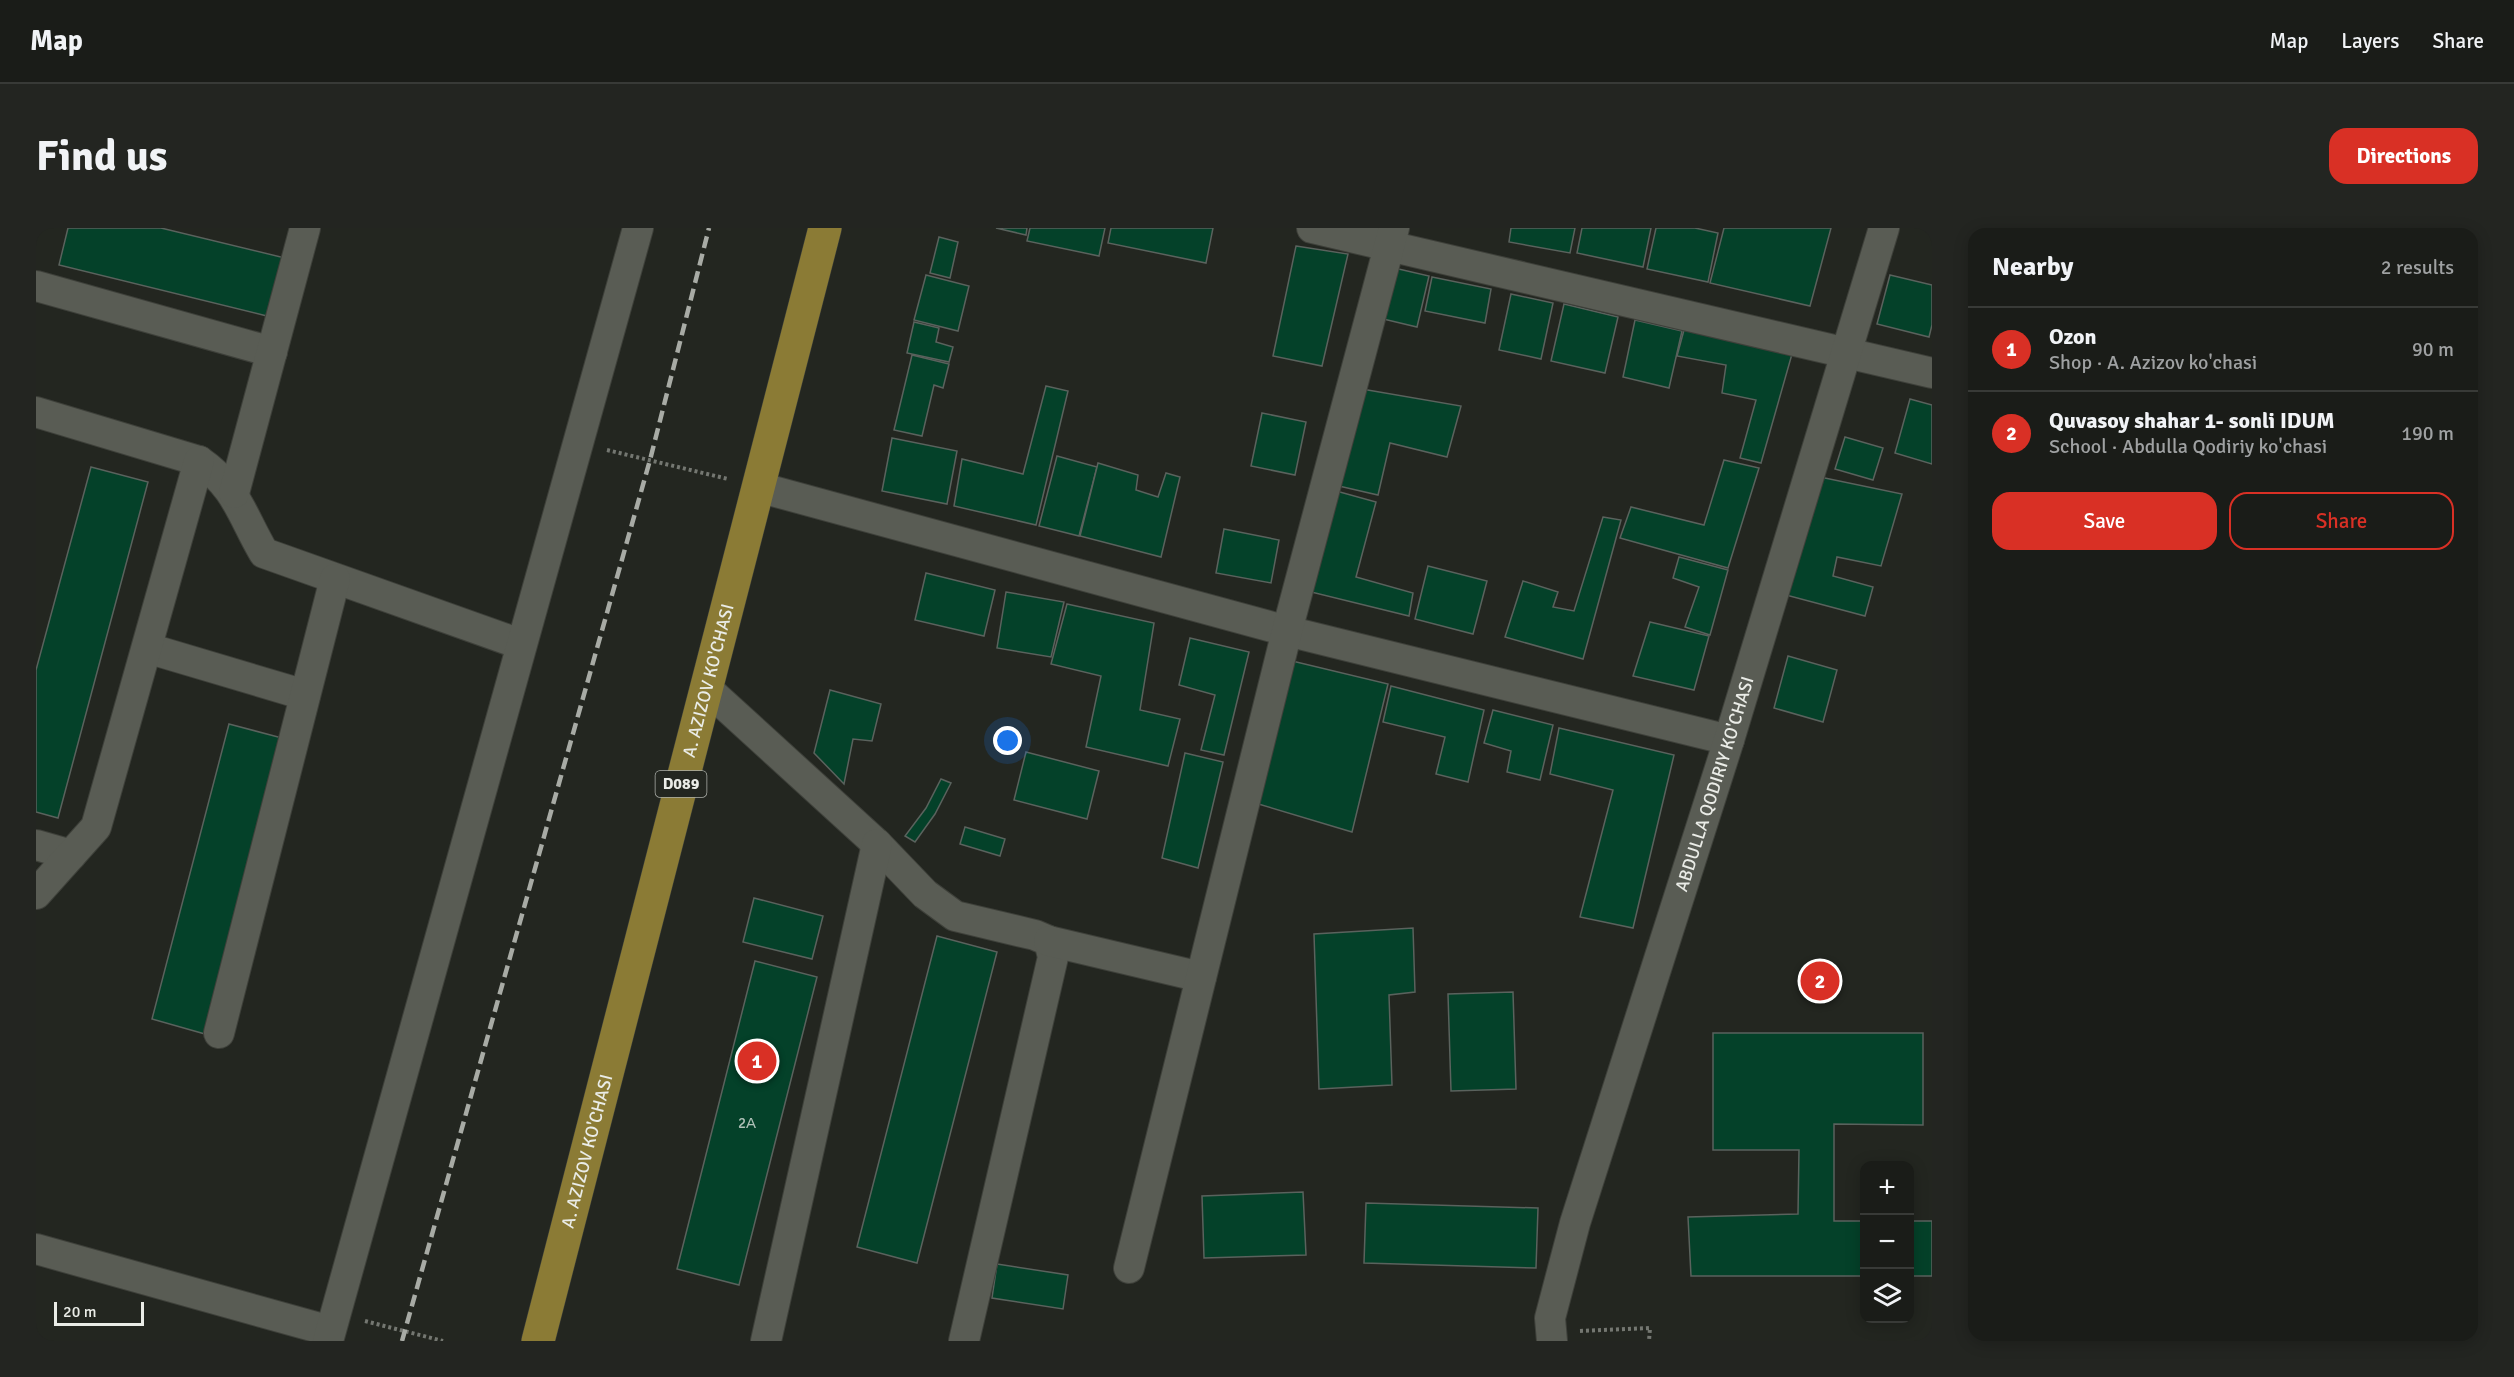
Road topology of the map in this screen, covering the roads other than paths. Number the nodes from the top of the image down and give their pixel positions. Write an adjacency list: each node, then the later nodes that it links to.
1 (305, 228): 8 (street)
2 (638, 228): 17 (street)
3 (825, 228): 13 (main road, A. AZIZOV KO'CHASI / D089)
4 (1311, 228): 6 (street)
5 (1884, 228): 9 (street, ABDULLA QODIRIY KO'CHASI)
6 (1392, 237): 9 (street); 16 (street)
7 (36, 286): 8 (street)
8 (272, 352): 14 (street)
9 (1847, 354): 10 (street); 21 (street, ABDULLA QODIRIY KO'CHASI)
10 (1932, 373)
11 (36, 412): 12 (street)
12 (200, 461): 14 (street); 18 (street)
13 (758, 487): 16 (street); 19 (main road, A. AZIZOV KO'CHASI / D089)
14 (234, 493): 15 (street)
15 (335, 579): 17 (street); 20 (street)
16 (1287, 631): 21 (street); 27 (street)
17 (520, 644): 31 (street)
18 (147, 648): 20 (street); 24 (street)
19 (706, 688): 22 (street); 33 (main road, A. AZIZOV KO'CHASI / D089)
20 (305, 695): 28 (street)
21 (1729, 740): 32 (street, ABDULLA QODIRIY KO'CHASI)
22 (877, 844): 26 (street); 34 (street)
23 (36, 845): 24 (street)
24 (71, 855): 25 (street)
25 (36, 894)
26 (1049, 941): 27 (street); 35 (street)
27 (1201, 977): 30 (street)
28 (219, 1033)
29 (36, 1249): 31 (street)
30 (1129, 1268)
31 (330, 1329)
32 (1552, 1337)
33 (538, 1341)
34 (766, 1341)
35 (964, 1341)

